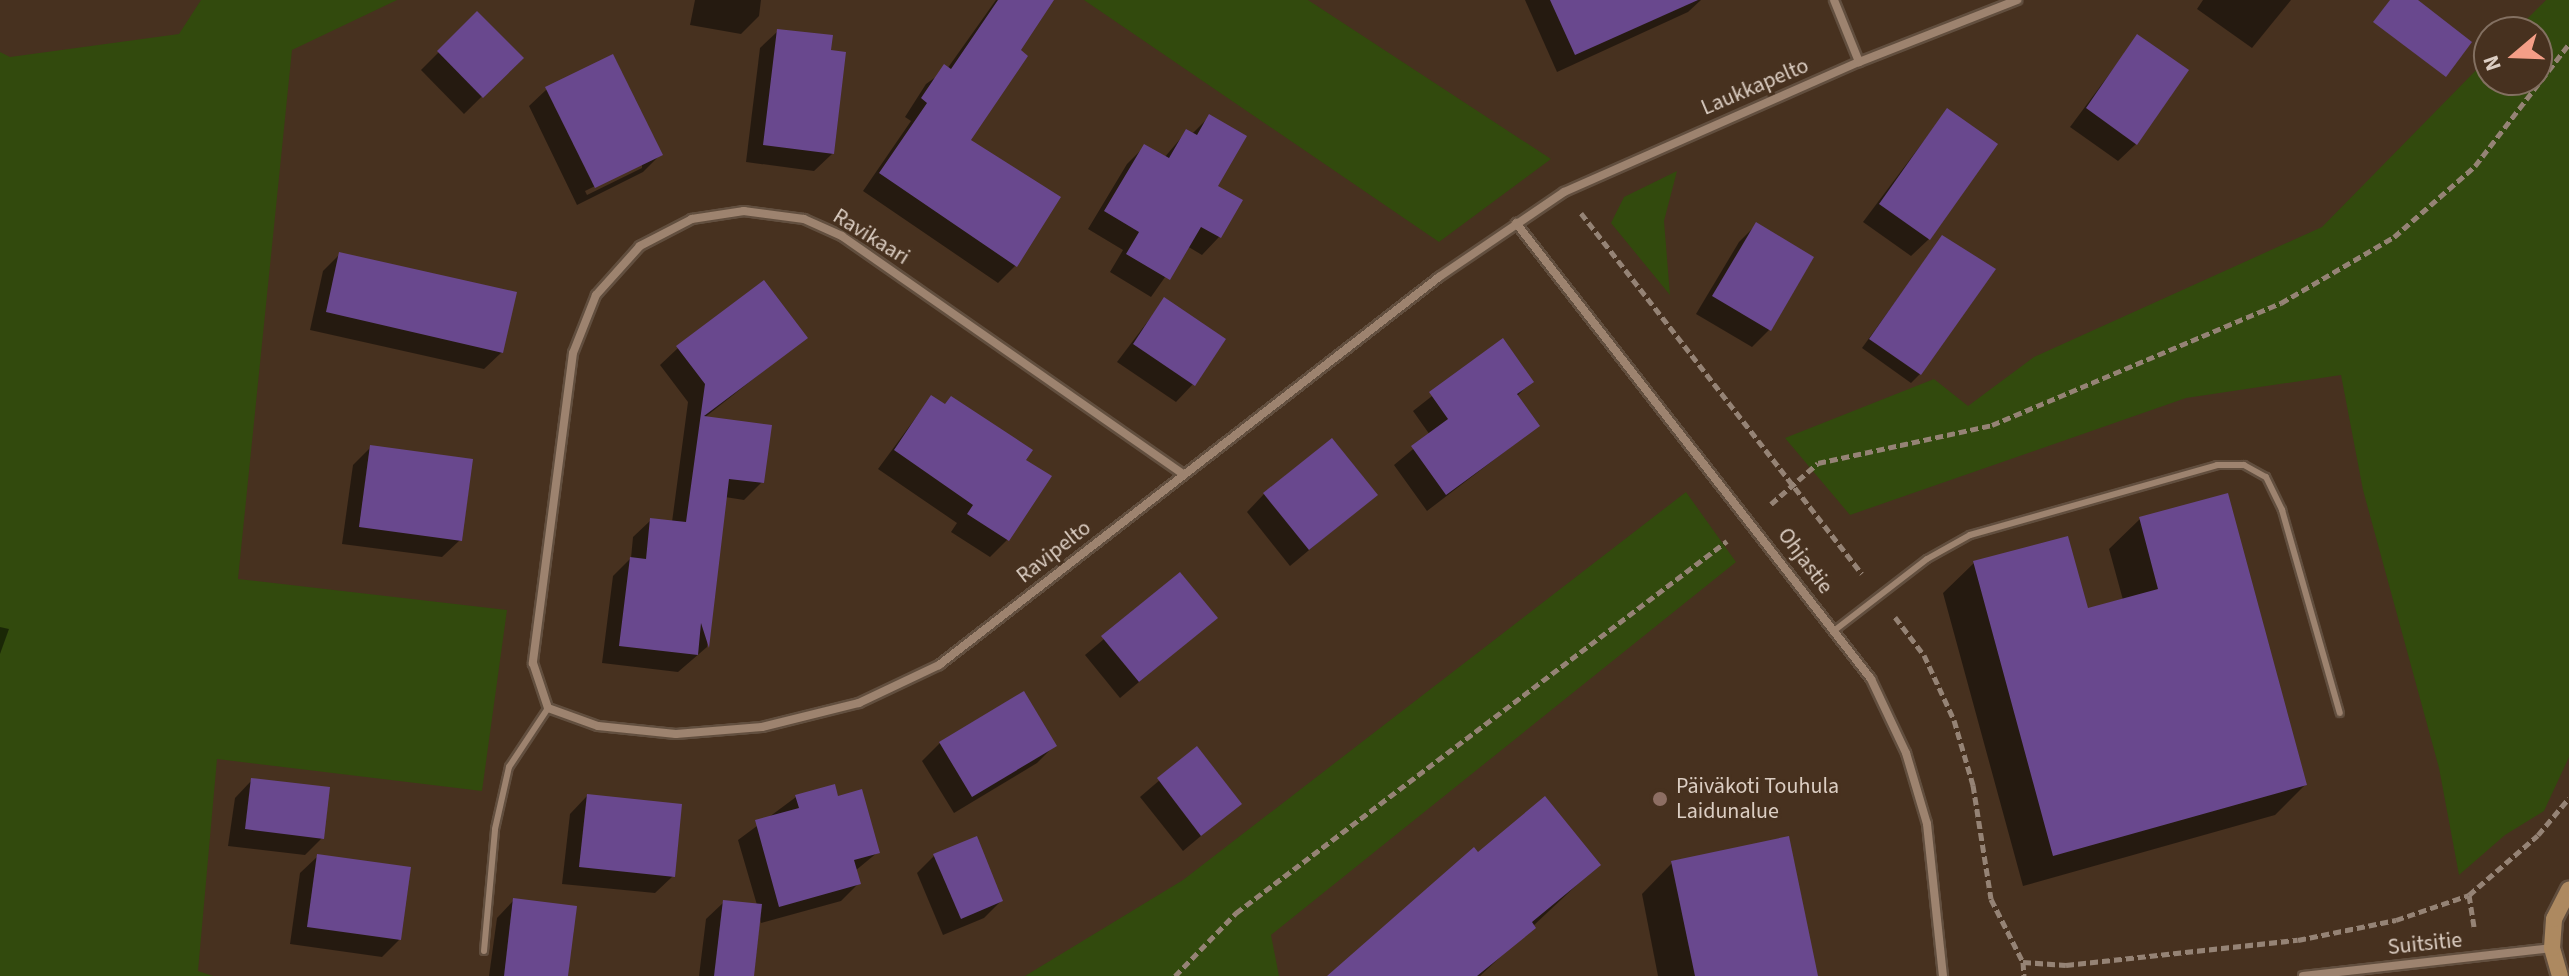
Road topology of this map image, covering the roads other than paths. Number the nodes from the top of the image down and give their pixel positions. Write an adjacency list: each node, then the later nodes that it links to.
1 (1834, 0): 3 (street)
2 (2017, 0): 3 (street, Laukkapelto)
3 (1859, 62): 4 (street, Laukkapelto)
4 (1516, 223): 5 (street, Ravipelto); 6 (street, Ohjastie)
5 (1183, 474): 7 (street, Ravipelto); 7 (street, Ravikaari)
6 (1835, 630): 8 (lane); 12 (street, Ohjastie)
7 (548, 708): 11 (lane)
8 (2340, 713)
9 (2569, 890): 10 (street)
10 (2552, 948): 13 (street, Suitsitie); 14 (street)
11 (484, 951)
12 (1943, 976)
13 (2303, 976)
14 (2560, 976)

